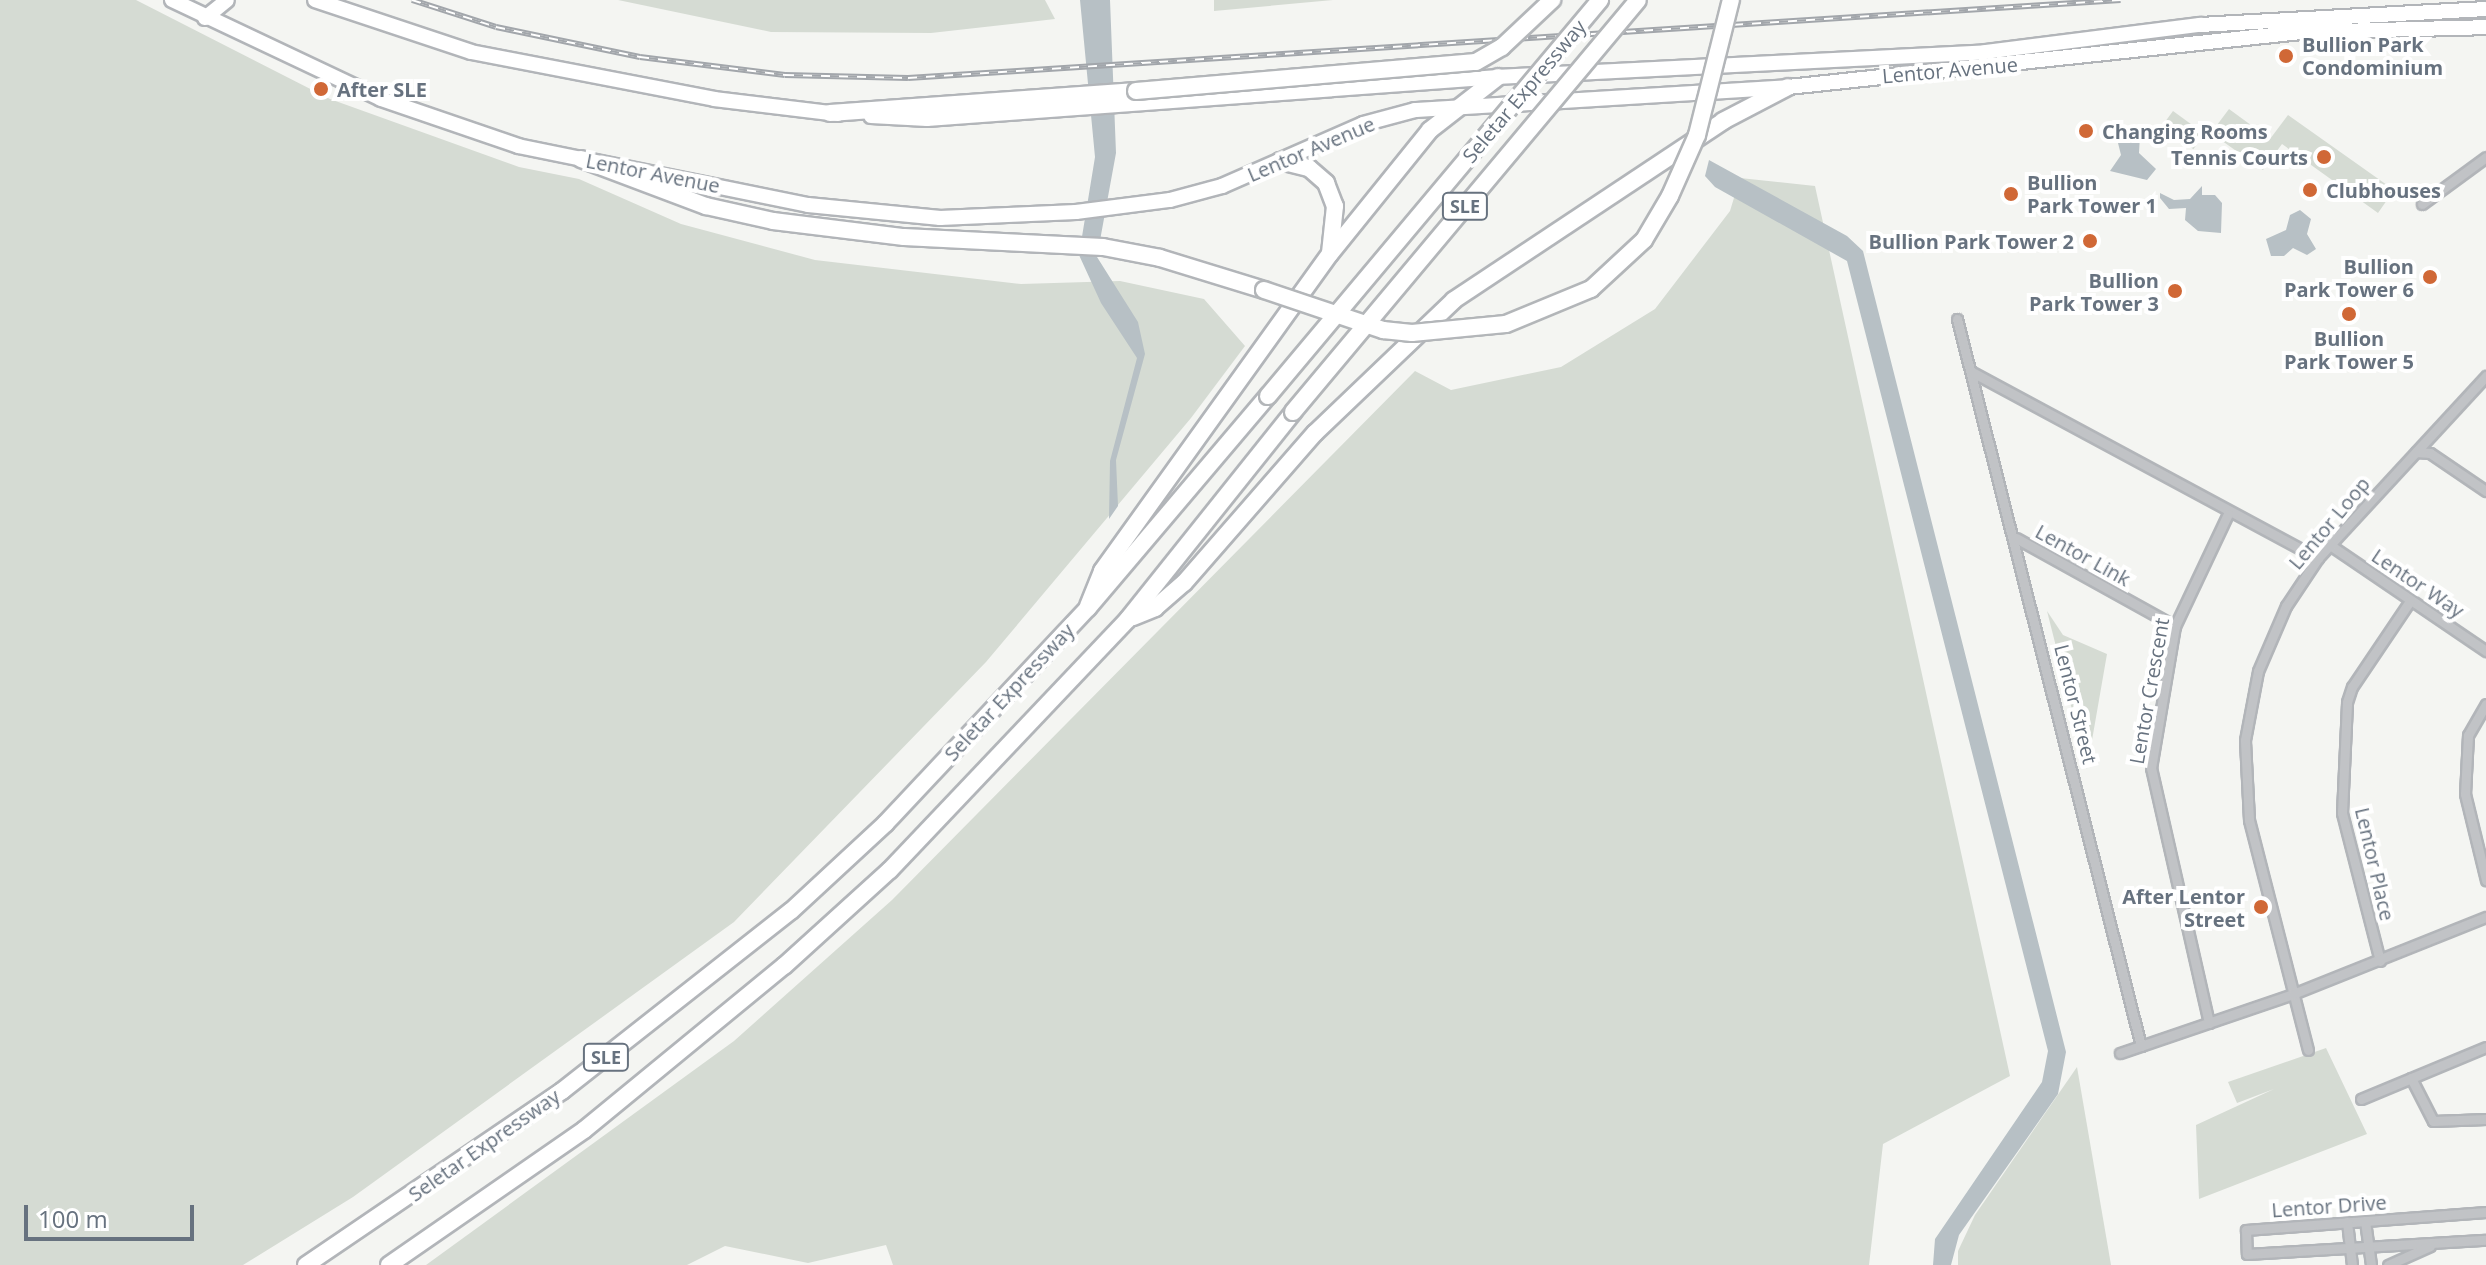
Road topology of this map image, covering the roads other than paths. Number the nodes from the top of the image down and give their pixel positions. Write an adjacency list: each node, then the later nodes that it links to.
1 (172, 0): 9 (main road, Lentor Avenue)
2 (227, 0): 9 (main road)
3 (315, 0): 17 (main road)
4 (1552, 0): 15 (highway, bridge)
5 (1600, 0): 35 (highway, Seletar Expressway / SLE, bridge)
6 (1638, 0): 36 (highway, Seletar Expressway / SLE, bridge)
7 (1731, 0): 19 (highway, bridge)
8 (2486, 9): 11 (main road, Lentor Avenue)
9 (205, 18): 19 (main road, Lentor Avenue)
10 (2486, 27): 13 (main road, Lentor Avenue)
11 (1693, 65): 12 (main road, Lentor Avenue); 14 (main road)
12 (1498, 77): 15 (main road, Lentor Avenue); 16 (highway)
13 (1788, 87): 14 (main road, Lentor Avenue); 36 (highway)
14 (1692, 90): 16 (main road, Lentor Avenue)
15 (1075, 102): 17 (highway)
16 (1458, 106): 20 (main road, Lentor Avenue); 22 (highway)
17 (830, 113)
18 (2486, 157): 21 (street)
19 (581, 159): 20 (main road, Lentor Avenue)
20 (1280, 161): 22 (highway)
21 (2422, 204)
22 (1330, 254): 35 (highway)
23 (1957, 319): 24 (street, Lentor Street)
24 (1972, 372): 30 (street); 31 (street, Lentor Street)
25 (2484, 383): 26 (street, Lentor Loop)
26 (2427, 440): 27 (street, Lentor Loop); 28 (street)
27 (2416, 452): 28 (street); 32 (street, Lentor Loop)
28 (2430, 453): 29 (street)
29 (2486, 491)
30 (2228, 514): 33 (street); 37 (street, Lentor Crescent)
31 (2016, 538): 37 (street, Lentor Link); 45 (street, Lentor Street)
32 (2330, 545): 33 (street, Lentor Loop); 34 (street, Lentor Way)
33 (2318, 558): 43 (street, Lentor Loop)
34 (2410, 601): 38 (street, Lentor Way); 42 (street, Lentor Place)
35 (1088, 608): 59 (highway, Seletar Expressway / SLE)
36 (1128, 619): 60 (highway, Seletar Expressway / SLE)
37 (2175, 626): 44 (street, Lentor Crescent)
38 (2486, 651)
39 (2486, 704): 40 (street)
40 (2486, 880)
41 (2486, 917): 42 (street)
42 (2380, 961): 43 (street)
43 (2293, 994): 44 (street); 47 (street, Lentor Loop)
44 (2209, 1023): 45 (street)
45 (2141, 1046): 48 (street)
46 (2486, 1047): 49 (street)
47 (2308, 1050)
48 (2120, 1053)
49 (2411, 1078): 50 (street); 51 (street)
50 (2361, 1099)
51 (2486, 1119)
52 (2486, 1212): 53 (street, Lentor Drive)
53 (2365, 1221): 54 (street, Lentor Drive); 57 (street)
54 (2347, 1222): 58 (street); 58 (street, Lentor Drive)
55 (2486, 1240): 56 (street, Lentor Drive)
56 (2437, 1244): 57 (street, Lentor Drive); 63 (street)
57 (2368, 1245): 58 (street, Lentor Drive); 62 (street)
58 (2350, 1246): 61 (street)
59 (306, 1265)
60 (389, 1265)
61 (2352, 1265)
62 (2371, 1265)
63 (2388, 1265)

